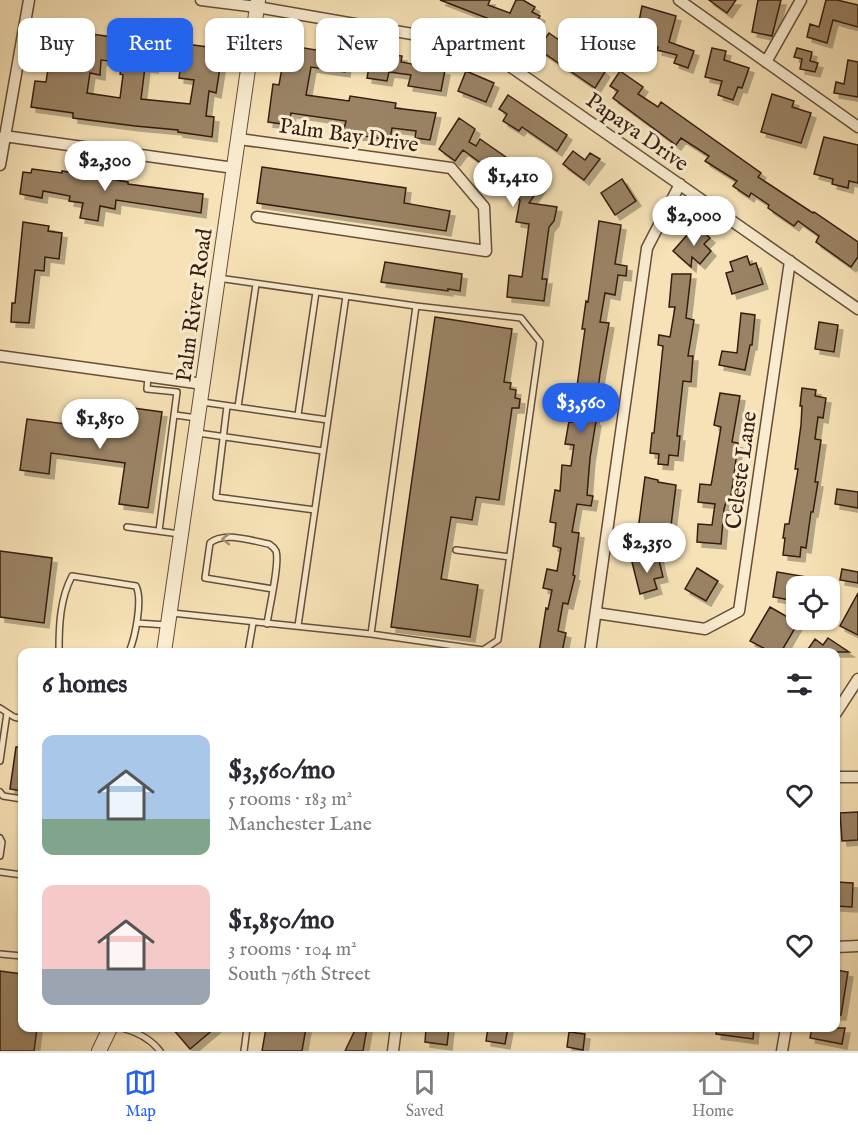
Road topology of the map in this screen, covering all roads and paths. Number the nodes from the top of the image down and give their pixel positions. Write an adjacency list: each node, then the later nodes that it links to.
1 (29, 0): 8 (street)
2 (201, 0): 5 (street, Papaya Drive)
3 (679, 0): 6 (street)
4 (801, 0): 6 (street)
5 (258, 3): 9 (street, Palm River Road); 12 (street, Papaya Drive)
6 (766, 62): 7 (street)
7 (858, 127)
8 (4, 136): 10 (street); 11 (street)
9 (239, 139): 11 (street, Palm River Road); 13 (street, Palm Bay Drive)
10 (0, 165)
11 (234, 168): 15 (street, Palm River Road)
12 (680, 184): 14 (street, Papaya Drive); 43 (street)
13 (257, 217)
14 (790, 261): 20 (street, Papaya Drive); 43 (street, Celeste Lane)
15 (218, 278): 16 (lane); 24 (street, Palm River Road)
16 (256, 284): 17 (lane); 28 (lane)
17 (316, 292): 18 (lane); 30 (lane)
18 (346, 296): 19 (lane); 32 (lane)
19 (416, 306): 41 (lane); 49 (lane)
20 (858, 309)
21 (0, 356): 22 (street)
22 (148, 376): 23 (street); 25 (lane)
23 (179, 381): 24 (street); 25 (lane)
24 (203, 384): 26 (street, Palm River Road)
25 (177, 392): 29 (lane)
26 (201, 402): 27 (lane); 31 (street, Palm River Road)
27 (227, 406): 28 (lane); 34 (lane)
28 (238, 407): 30 (lane)
29 (175, 415): 31 (lane); 38 (lane)
30 (298, 416): 32 (lane)
31 (198, 418): 33 (street, Palm River Road)
32 (328, 420): 35 (lane)
33 (196, 433): 34 (lane); 39 (street, Palm River Road)
34 (222, 437): 35 (lane); 36 (lane)
35 (323, 451): 36 (lane)
36 (315, 510): 48 (lane)
37 (127, 527): 38 (lane)
38 (159, 531): 39 (lane)
39 (181, 534): 44 (street, Palm River Road)
40 (456, 550): 41 (lane)
41 (510, 557): 55 (lane)
42 (273, 589): 42 (lane, one-way to 42); 47 (lane)
43 (596, 613): 56 (street)
44 (169, 619): 45 (lane); 46 (lane); 52 (street, Palm River Road)
45 (137, 623): 50 (lane); 51 (lane)
46 (253, 623): 47 (lane); 53 (lane)
47 (267, 624): 48 (lane)
48 (298, 626): 49 (lane)
49 (371, 634): 54 (lane)
50 (59, 648)
51 (130, 648)
52 (165, 648)
53 (249, 648)
54 (469, 648)
55 (486, 648)
56 (591, 648)
57 (858, 679): 58 (street)
58 (840, 707)
59 (0, 708): 60 (lane)
60 (7, 712): 61 (lane); 62 (lane)
61 (18, 718)
62 (0, 762)
63 (840, 777): 64 (street)
64 (858, 777)
65 (0, 792): 66 (lane)
66 (18, 798)
67 (0, 838): 68 (lane)
68 (0, 856)
69 (0, 872): 70 (lane)
70 (18, 874)
71 (858, 946): 72 (street)
72 (840, 947)
73 (0, 954): 74 (lane)
74 (18, 956)
75 (108, 1032): 80 (street)
76 (137, 1032): 81 (lane)
77 (246, 1032): 82 (lane)
78 (395, 1032): 83 (street)
79 (785, 1032): 84 (street)
80 (99, 1051)
81 (160, 1051)
82 (244, 1051)
83 (393, 1051)
84 (782, 1051)

